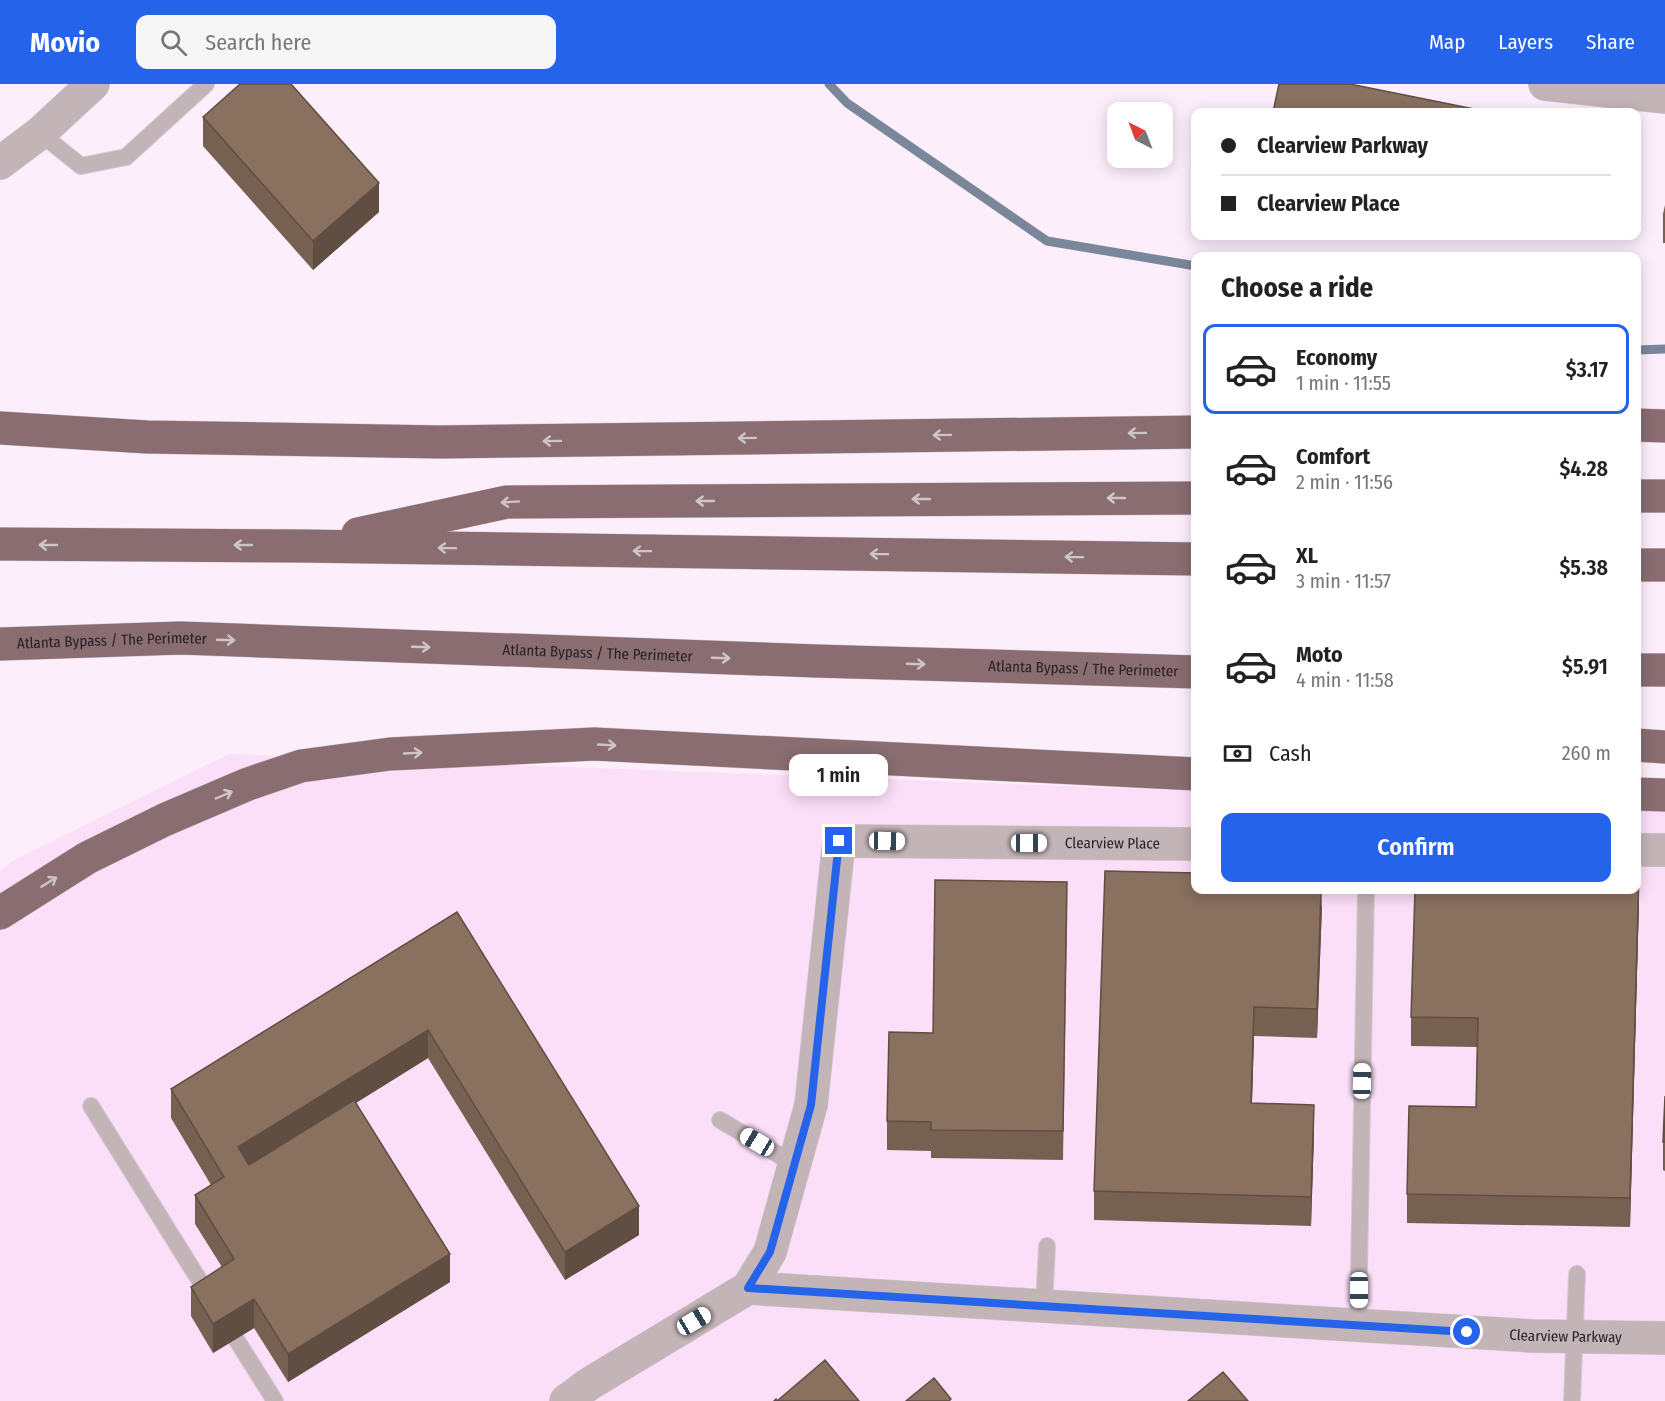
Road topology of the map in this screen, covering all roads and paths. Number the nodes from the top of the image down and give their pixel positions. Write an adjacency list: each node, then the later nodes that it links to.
1 (93, 84): 5 (street)
2 (206, 84): 5 (lane)
3 (1545, 84): 4 (street)
4 (1665, 96)
5 (40, 133): 6 (street)
6 (0, 163)
7 (1641, 425): 8 (highway)
8 (1665, 426)
9 (0, 428): 10 (highway, one-way to 9)
10 (1191, 432)
11 (1665, 495): 12 (highway)
12 (1641, 496)
13 (1191, 498): 15 (highway, one-way to 15)
14 (0, 544): 15 (highway, one-way to 14)
15 (302, 546): 16 (highway, one-way to 15)
16 (1191, 559)
17 (1641, 565): 18 (highway)
18 (1665, 565)
19 (0, 644): 22 (highway, Atlanta Bypass / The Perimeter, one-way to 22)
20 (1641, 670): 21 (highway)
21 (1665, 670)
22 (1191, 672)
23 (1641, 745): 24 (highway)
24 (1665, 747)
25 (1191, 774): 32 (highway, one-way to 25)
26 (1641, 794): 27 (highway)
27 (1665, 795)
28 (1191, 844): 35 (street, Clearview Place)
29 (1641, 850): 30 (street)
30 (1665, 850)
31 (1366, 894): 41 (lane)
32 (0, 913)
33 (91, 1106): 39 (lane)
34 (720, 1120): 35 (lane)
35 (794, 1164): 38 (street, Clearview Place)
36 (1047, 1246): 40 (lane)
37 (1577, 1274): 42 (lane)
38 (748, 1288): 40 (street, Clearview Parkway); 47 (street, Clearview Place)
39 (213, 1302)
40 (1044, 1306): 41 (street, Clearview Parkway)
41 (1358, 1325): 42 (street, Clearview Parkway)
42 (1574, 1336): 43 (street, Clearview Parkway); 45 (lane)
43 (1665, 1338)
44 (236, 1339): 46 (lane)
45 (1572, 1400)
46 (274, 1401)
47 (566, 1401)

